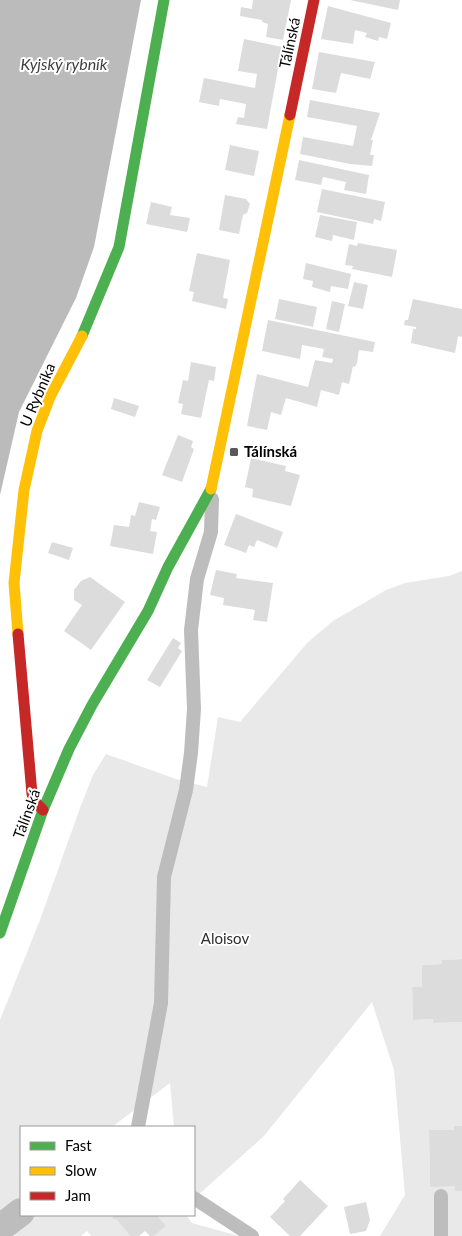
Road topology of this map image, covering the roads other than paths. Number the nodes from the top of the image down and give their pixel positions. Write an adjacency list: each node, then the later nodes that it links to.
1 (164, 0): 4 (street, U Rybníka)
2 (314, 0): 3 (street, Tálínská)
3 (213, 485): 4 (street, Tálínská); 6 (lane)
4 (43, 810): 5 (street, Tálínská)
5 (0, 933)
6 (138, 1126)
7 (441, 1196): 12 (lane)
8 (195, 1199): 11 (lane)
9 (20, 1213): 10 (street)
10 (0, 1228)
11 (252, 1236)
12 (441, 1236)

